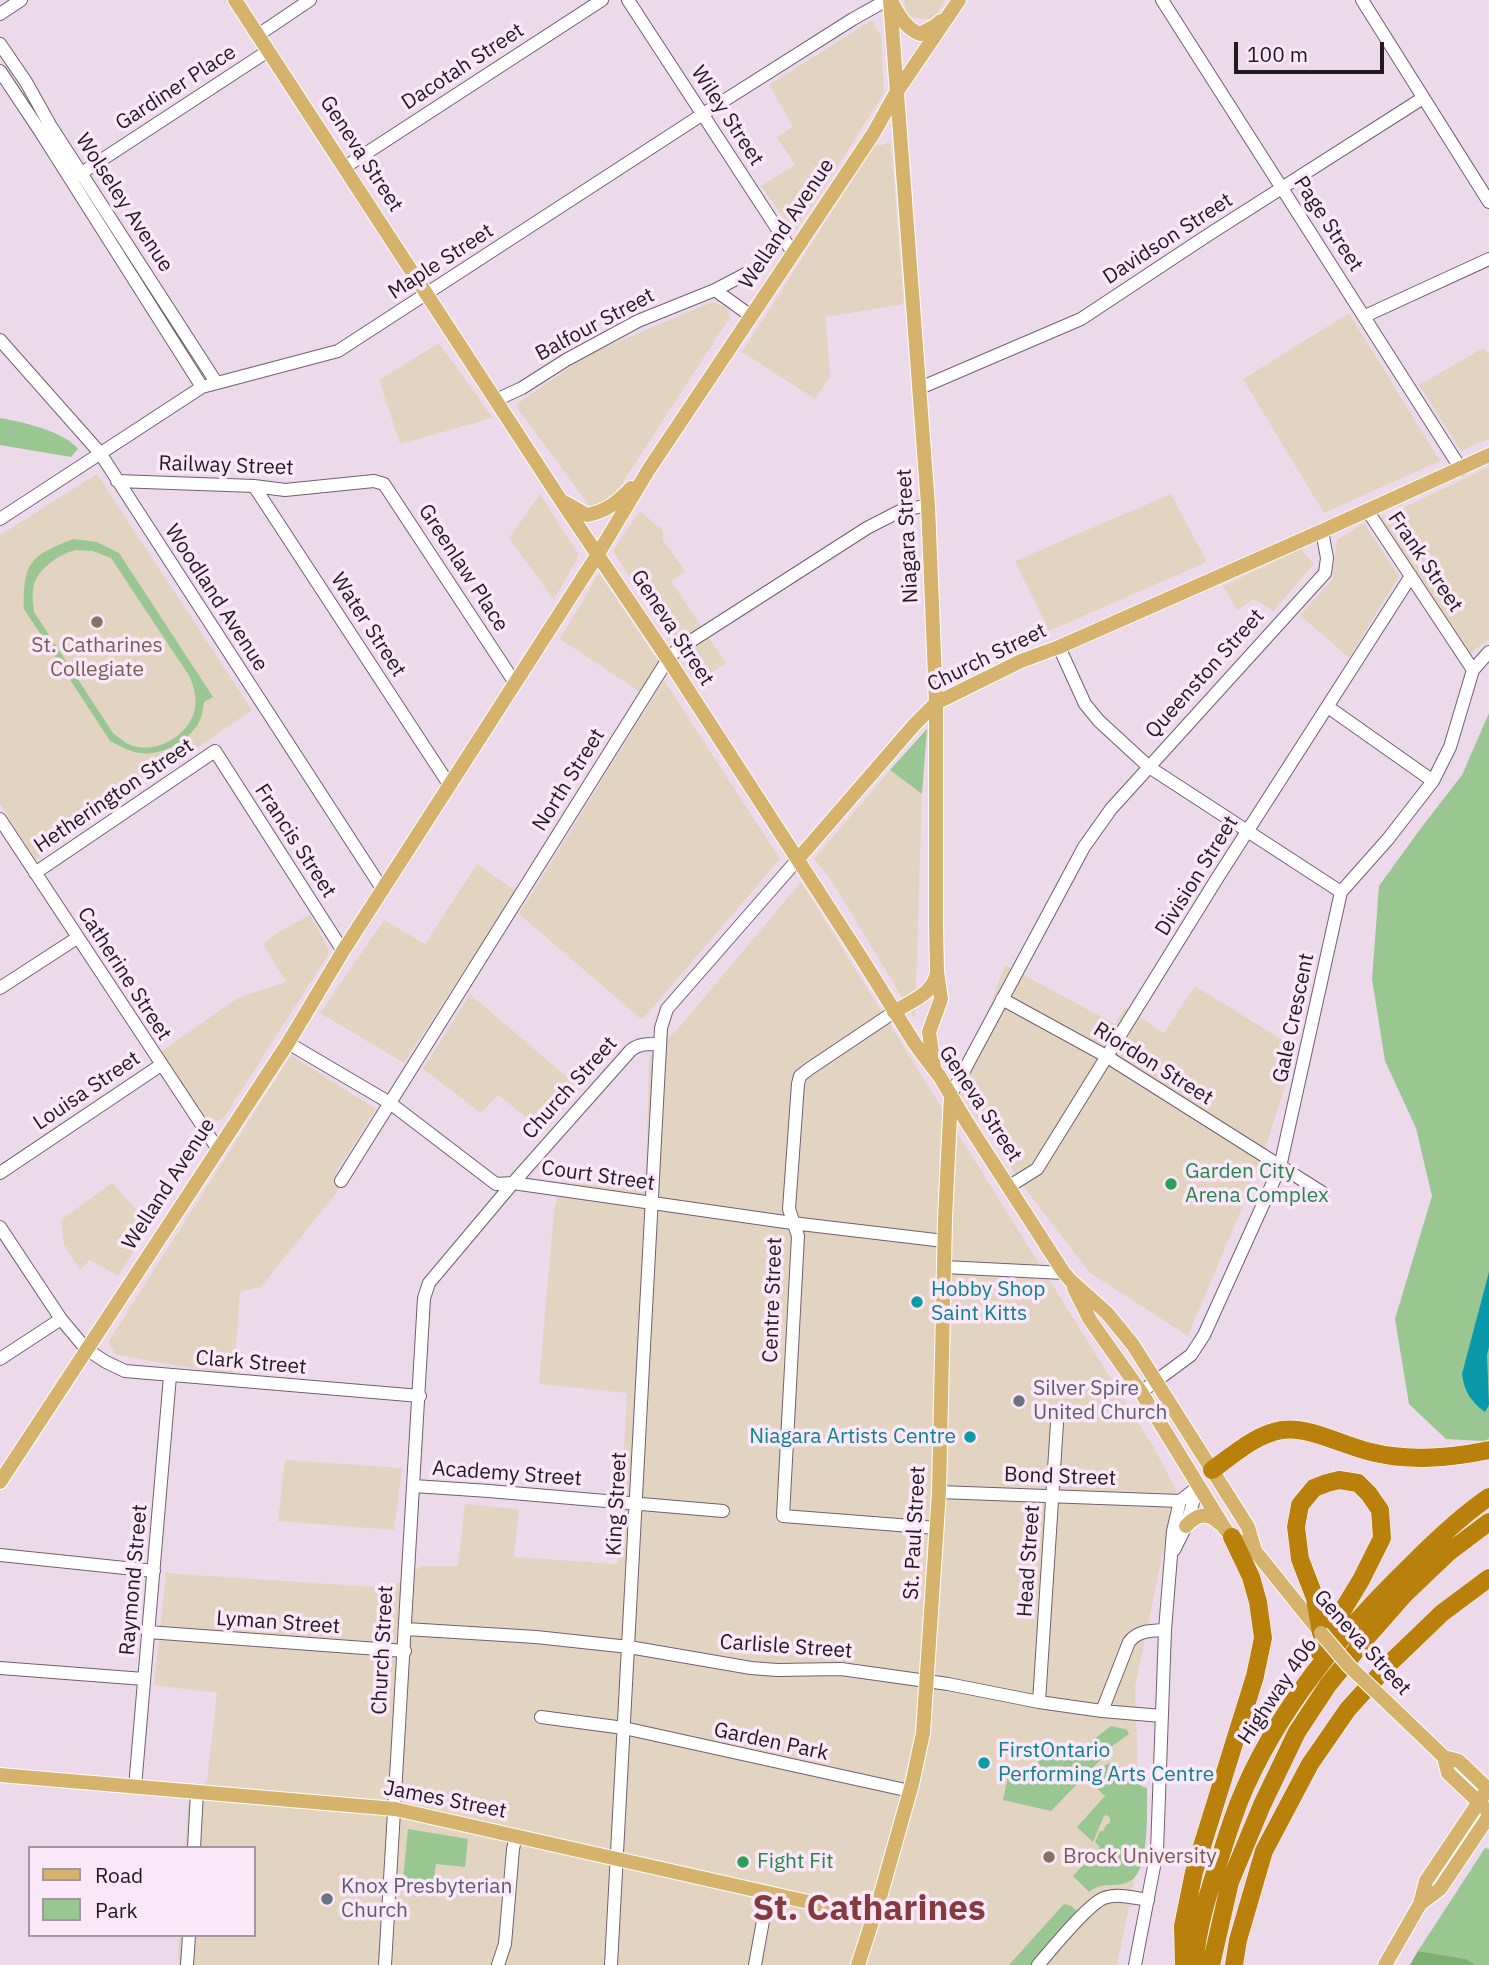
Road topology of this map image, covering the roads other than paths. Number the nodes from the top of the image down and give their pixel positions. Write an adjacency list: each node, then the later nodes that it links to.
1 (21, 0): 10 (street)
2 (235, 0): 11 (main road, Geneva Street)
3 (310, 0): 11 (street)
4 (602, 0): 18 (street, Dacotah Street)
5 (628, 0): 17 (street, Wiley Street)
6 (889, 0): 9 (main road); 15 (main road, Niagara Street); 17 (street, Maple Street)
7 (1162, 0): 20 (street, Page Street)
8 (1362, 0): 16 (street)
9 (955, 5): 15 (main road, Welland Avenue)
10 (2, 8)
11 (258, 34): 13 (main road, Geneva Street)
12 (0, 44): 19 (street, Wolseley Avenue)
13 (268, 51): 18 (main road, Geneva Street); 19 (street, Gardiner Place)
14 (0, 71): 19 (street, Wolseley Avenue)
15 (896, 93): 22 (main road, Welland Avenue); 32 (main road, Niagara Street)
16 (1423, 98): 20 (street, Davidson Street); 21 (street)
17 (703, 114): 22 (street, Wiley Street); 26 (street, Maple Street)
18 (345, 167): 26 (main road, Geneva Street)
19 (76, 176): 30 (street, Wolseley Avenue); 31 (street, Wolseley Avenue)
20 (1283, 188): 28 (street, Page Street); 32 (street, Davidson Street)
21 (1489, 202)
22 (793, 253): 27 (main road, Welland Avenue)
23 (1489, 259): 28 (street)
24 (755, 269): 25 (street, Balfour Street)
25 (715, 290): 27 (street); 33 (street, Balfour Street)
26 (426, 295): 30 (street, Maple Street); 33 (main road, Geneva Street)
27 (751, 316): 36 (main road, Welland Avenue)
28 (1365, 316): 37 (street, Page Street)
29 (0, 340): 34 (street, Woodland Avenue)
30 (216, 382): 31 (street, Maple Street)
31 (202, 387): 34 (street, Maple Street)
32 (920, 388): 42 (main road, Niagara Street)
33 (496, 400): 41 (main road, Geneva Street)
34 (100, 453): 38 (street, Woodland Avenue); 44 (street, Maple Street)
35 (1489, 455): 37 (main road)
36 (649, 469): 41 (main road); 46 (main road, Welland Avenue)
37 (1461, 469): 43 (main road)
38 (117, 481): 40 (street, Railway Street); 63 (street, Woodland Avenue)
39 (374, 481): 40 (street, Railway Street); 52 (street, Greenlaw Place)
40 (254, 486): 58 (street, Water Street)
41 (561, 499): 46 (main road, Geneva Street)
42 (928, 505): 50 (street, North Street); 53 (main road, Niagara Street)
43 (1367, 510): 45 (main road); 47 (street, Frank Street)
44 (0, 519)
45 (1322, 531): 48 (main road, Church Street); 56 (street, Queenston Street)
46 (598, 554): 50 (main road, Geneva Street); 52 (main road, Welland Avenue)
47 (1411, 576): 51 (street, Frank Street); 54 (street, Division Street)
48 (1059, 647): 53 (main road, Church Street); 56 (street)
49 (1489, 652): 51 (street, Gale Crescent)
50 (668, 659): 61 (main road, Geneva Street); 77 (street, North Street)
51 (1473, 670): 57 (street, Gale Crescent)
52 (515, 682): 58 (main road, Welland Avenue)
53 (936, 703): 61 (main road, Church Street); 67 (main road, Niagara Street)
54 (1328, 707): 57 (street); 60 (street, Division Street)
55 (215, 751): 62 (street, Hetherington Street); 66 (street, Francis Street)
56 (1149, 767): 60 (street); 69 (street, Queenston Street)
57 (1433, 781): 64 (street, Gale Crescent)
58 (450, 786): 63 (main road, Welland Avenue)
59 (0, 819): 62 (street, Catherine Street)
60 (1248, 831): 64 (street); 73 (street, Division Street)
61 (798, 859): 70 (main road, Geneva Street); 72 (street, Church Street)
62 (35, 873): 65 (street, Catherine Street)
63 (383, 890): 66 (main road, Welland Avenue)
64 (1341, 892): 79 (street, Gale Crescent)
65 (77, 938): 68 (street); 74 (street, Catherine Street)
66 (343, 951): 71 (main road, Welland Avenue)
67 (937, 971): 70 (main road); 75 (main road, Niagara Street)
68 (0, 988)
69 (1002, 999): 73 (street, Riordon Street); 76 (street, Queenston Street)
70 (894, 1012): 75 (main road, Geneva Street); 86 (street, Centre Street)
71 (288, 1043): 77 (street, Court Street); 78 (main road, Welland Avenue)
72 (660, 1044): 82 (street, Church Street); 85 (street, King Street)
73 (1106, 1056): 79 (street, Riordon Street); 83 (street, Division Street)
74 (161, 1065): 78 (street, Catherine Street); 80 (street, Louisa Street)
75 (934, 1069): 76 (main road, Geneva Street)
76 (951, 1095): 83 (main road, Geneva Street); 88 (main road, St. Paul Street)
77 (390, 1103): 81 (street, North Street); 82 (street, Court Street)
78 (217, 1148): 92 (main road, Welland Avenue)
79 (1280, 1167): 84 (street, Riordon Street); 95 (street, Gale Crescent)
80 (0, 1173)
81 (341, 1181)
82 (513, 1183): 85 (street, Court Street); 97 (street, Church Street)
83 (1009, 1187): 90 (main road, Geneva Street)
84 (1323, 1193)
85 (651, 1204): 86 (street, Court Street); 108 (street, King Street)
86 (792, 1223): 88 (street, Court Street); 112 (street, Centre Street)
87 (0, 1227): 91 (street, Clark Street)
88 (944, 1241): 89 (main road, St. Paul Street)
89 (944, 1267): 90 (street); 104 (main road, St. Paul Street)
90 (1068, 1277): 95 (main road, Geneva Street); 96 (main road, Geneva Street)
91 (61, 1319): 92 (street, Clark Street); 93 (street)
92 (86, 1349): 94 (street, Clark Street); 101 (main road, Welland Avenue)
93 (0, 1359)
94 (170, 1376): 97 (street, Clark Street); 117 (street, Raymond Street)
95 (1157, 1380): 96 (street, Gale Crescent); 100 (main road, Geneva Street)
96 (1140, 1392): 103 (main road, Geneva Street)
97 (419, 1396): 102 (street, Church Street)
98 (1057, 1423): 105 (street, Head Street)
99 (1489, 1450): 100 (highway)
100 (1212, 1470): 103 (main road); 114 (main road, Geneva Street)
101 (0, 1482)
102 (414, 1486): 108 (street, Academy Street); 120 (street, Church Street)
103 (1198, 1487): 107 (street); 111 (street); 113 (main road, Geneva Street)
104 (939, 1492): 105 (street, Bond Street); 112 (main road, St. Paul Street)
105 (1052, 1496): 107 (street, Bond Street); 129 (street, Head Street)
106 (1489, 1497): 134 (highway, Highway 406)
107 (1180, 1501): 116 (street)
108 (636, 1504): 109 (street, Academy Street); 124 (street, King Street)
109 (723, 1511)
110 (1489, 1522): 158 (highway, Highway 406)
111 (1186, 1526): 113 (main road); 116 (street)
112 (937, 1528): 128 (main road, St. Paul Street)
113 (1228, 1533): 114 (main road, Geneva Street); 156 (highway)
114 (1255, 1551): 119 (main road, Geneva Street)
115 (0, 1556): 117 (street)
116 (1171, 1557): 121 (street)
117 (154, 1571): 122 (street, Raymond Street)
118 (1489, 1578): 159 (highway)
119 (1310, 1605): 123 (highway); 134 (highway)
120 (406, 1629): 124 (street, Carlisle Street); 125 (street, Church Street)
121 (1165, 1630): 130 (street); 132 (street)
122 (148, 1632): 125 (street, Lyman Street); 127 (street, Raymond Street)
123 (1321, 1633): 139 (main road, Geneva Street, bridge)
124 (629, 1647): 128 (street, Carlisle Street); 133 (street, King Street)
125 (405, 1651): 140 (street, Church Street)
126 (0, 1668): 127 (street)
127 (144, 1679): 136 (street, Raymond Street)
128 (927, 1681): 129 (street, Carlisle Street); 137 (main road, St. Paul Street)
129 (1039, 1702): 130 (street, Carlisle Street)
130 (1102, 1711): 132 (street, Carlisle Street)
131 (541, 1717): 133 (street, Garden Park)
132 (1161, 1717): 145 (street)
133 (624, 1728): 137 (street, Garden Park); 143 (street, King Street)
134 (1260, 1758): 157 (highway, Highway 406)
135 (0, 1775): 136 (main road, James Street)
136 (135, 1787): 138 (main road, James Street)
137 (910, 1791): 146 (main road, St. Paul Street)
138 (197, 1792): 140 (main road, James Street); 142 (street)
139 (1487, 1799): 160 (main road)
140 (395, 1808): 141 (main road, James Street); 149 (street, Church Street)
141 (516, 1836): 143 (main road, James Street); 150 (street)
142 (194, 1846)
143 (617, 1858): 144 (main road, James Street); 151 (street, King Street)
144 (768, 1893): 146 (main road, James Street); 152 (street)
145 (1148, 1900): 154 (street); 155 (street)
146 (875, 1917): 153 (main road, St. Paul Street)
147 (189, 1937): 148 (street)
148 (187, 1965)
149 (385, 1965)
150 (498, 1965)
151 (611, 1965)
152 (755, 1965)
153 (858, 1965)
154 (1038, 1965)
155 (1135, 1965)
156 (1184, 1965)
157 (1194, 1965)
158 (1211, 1965)
159 (1234, 1965)
160 (1385, 1965)

